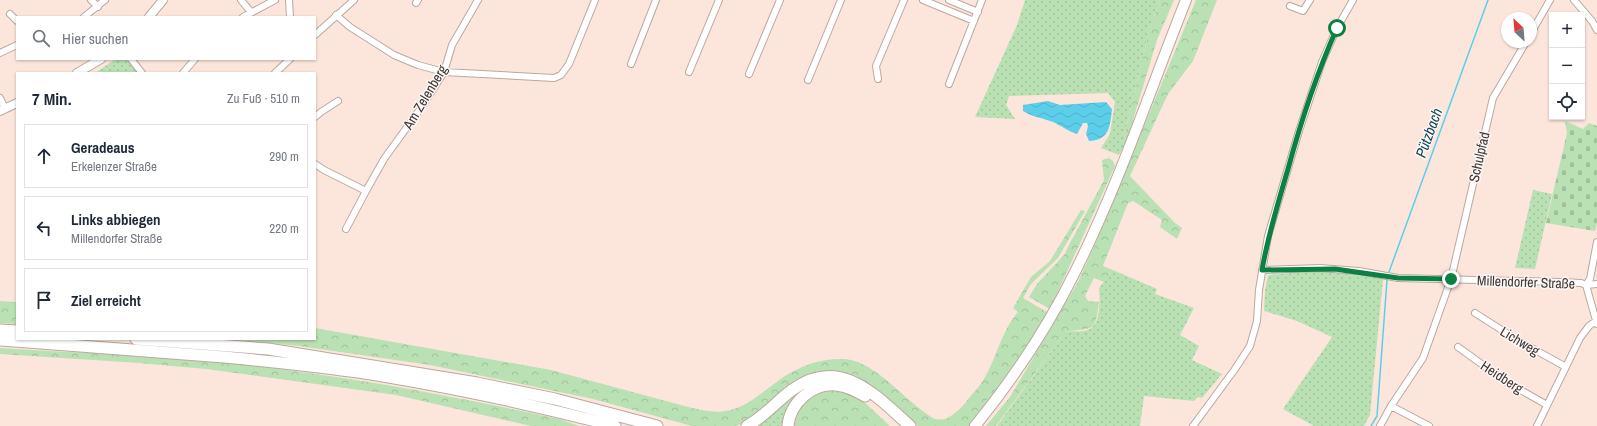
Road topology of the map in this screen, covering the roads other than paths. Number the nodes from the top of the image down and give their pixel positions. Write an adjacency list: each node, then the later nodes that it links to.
1 (91, 0): 24 (street)
2 (105, 0): 24 (street)
3 (163, 0): 30 (street)
4 (241, 0): 25 (street)
5 (276, 0): 25 (street)
6 (289, 0): 32 (street)
7 (354, 0): 28 (street)
8 (478, 0): 50 (street, Am Zelenberg)
9 (595, 0): 50 (street)
10 (656, 0): 45 (street)
11 (719, 0): 51 (street)
12 (780, 0): 52 (street)
13 (841, 0): 54 (street)
14 (904, 0): 53 (street)
15 (923, 0): 34 (street)
16 (949, 0): 26 (street)
17 (982, 0): 26 (street)
18 (1186, 0): 88 (main road)
19 (1353, 0): 65 (street)
20 (1550, 0): 35 (street)
21 (1574, 0): 36 (street)
22 (1308, 1): 23 (street)
23 (1290, 6)
24 (98, 7): 29 (street)
25 (251, 12): 31 (street)
26 (978, 12): 34 (street)
27 (10, 14): 33 (street)
28 (336, 15): 37 (street); 50 (street)
29 (85, 16)
30 (150, 16)
31 (245, 16)
32 (290, 16)
33 (16, 20)
34 (974, 22): 55 (street)
35 (1537, 23)
36 (1597, 30)
37 (316, 34)
38 (16, 45): 40 (street)
39 (1522, 48): 66 (street, Schulpfad)
40 (0, 53)
41 (99, 60): 46 (street)
42 (132, 60): 47 (street)
43 (195, 60): 48 (street)
44 (289, 60): 49 (street)
45 (631, 64)
46 (79, 72)
47 (141, 72)
48 (184, 72)
49 (277, 72)
50 (444, 72): 62 (street, Am Zelenberg)
51 (689, 72)
52 (749, 74)
53 (878, 79)
54 (808, 80)
55 (949, 84)
56 (0, 98): 59 (street)
57 (338, 101): 60 (street)
58 (16, 103): 59 (street)
59 (3, 110)
60 (316, 117)
61 (316, 165): 62 (street)
62 (366, 191): 63 (street, Am Zelenberg)
63 (346, 229)
64 (1597, 242): 68 (street)
65 (1262, 270): 66 (street, Millendorfer Straße); 89 (street)
66 (1451, 279): 68 (street, Millendorfer Straße); 78 (street, Schulpfad)
67 (1597, 284): 68 (street, Millendorfer Straße)
68 (1586, 285): 70 (street)
69 (1475, 313): 76 (street, Lichweg)
70 (1596, 322): 76 (street)
71 (0, 330): 72 (highway)
72 (16, 331)
73 (0, 340): 79 (highway)
74 (149, 340): 80 (highway)
75 (1458, 347): 77 (street, Heidberg)
76 (1566, 367): 77 (street)
77 (1547, 404): 92 (street)
78 (1391, 406): 90 (street, Schulpfad); 91 (street)
79 (556, 411): 81 (highway); 82 (highway)
80 (655, 425): 83 (highway)
81 (594, 426)
82 (615, 426)
83 (668, 426)
84 (747, 426): 87 (highway)
85 (788, 426): 86 (highway)
86 (899, 426)
87 (910, 426)
88 (975, 426)
89 (1193, 426)
90 (1380, 426)
91 (1429, 426)
92 (1537, 426)

